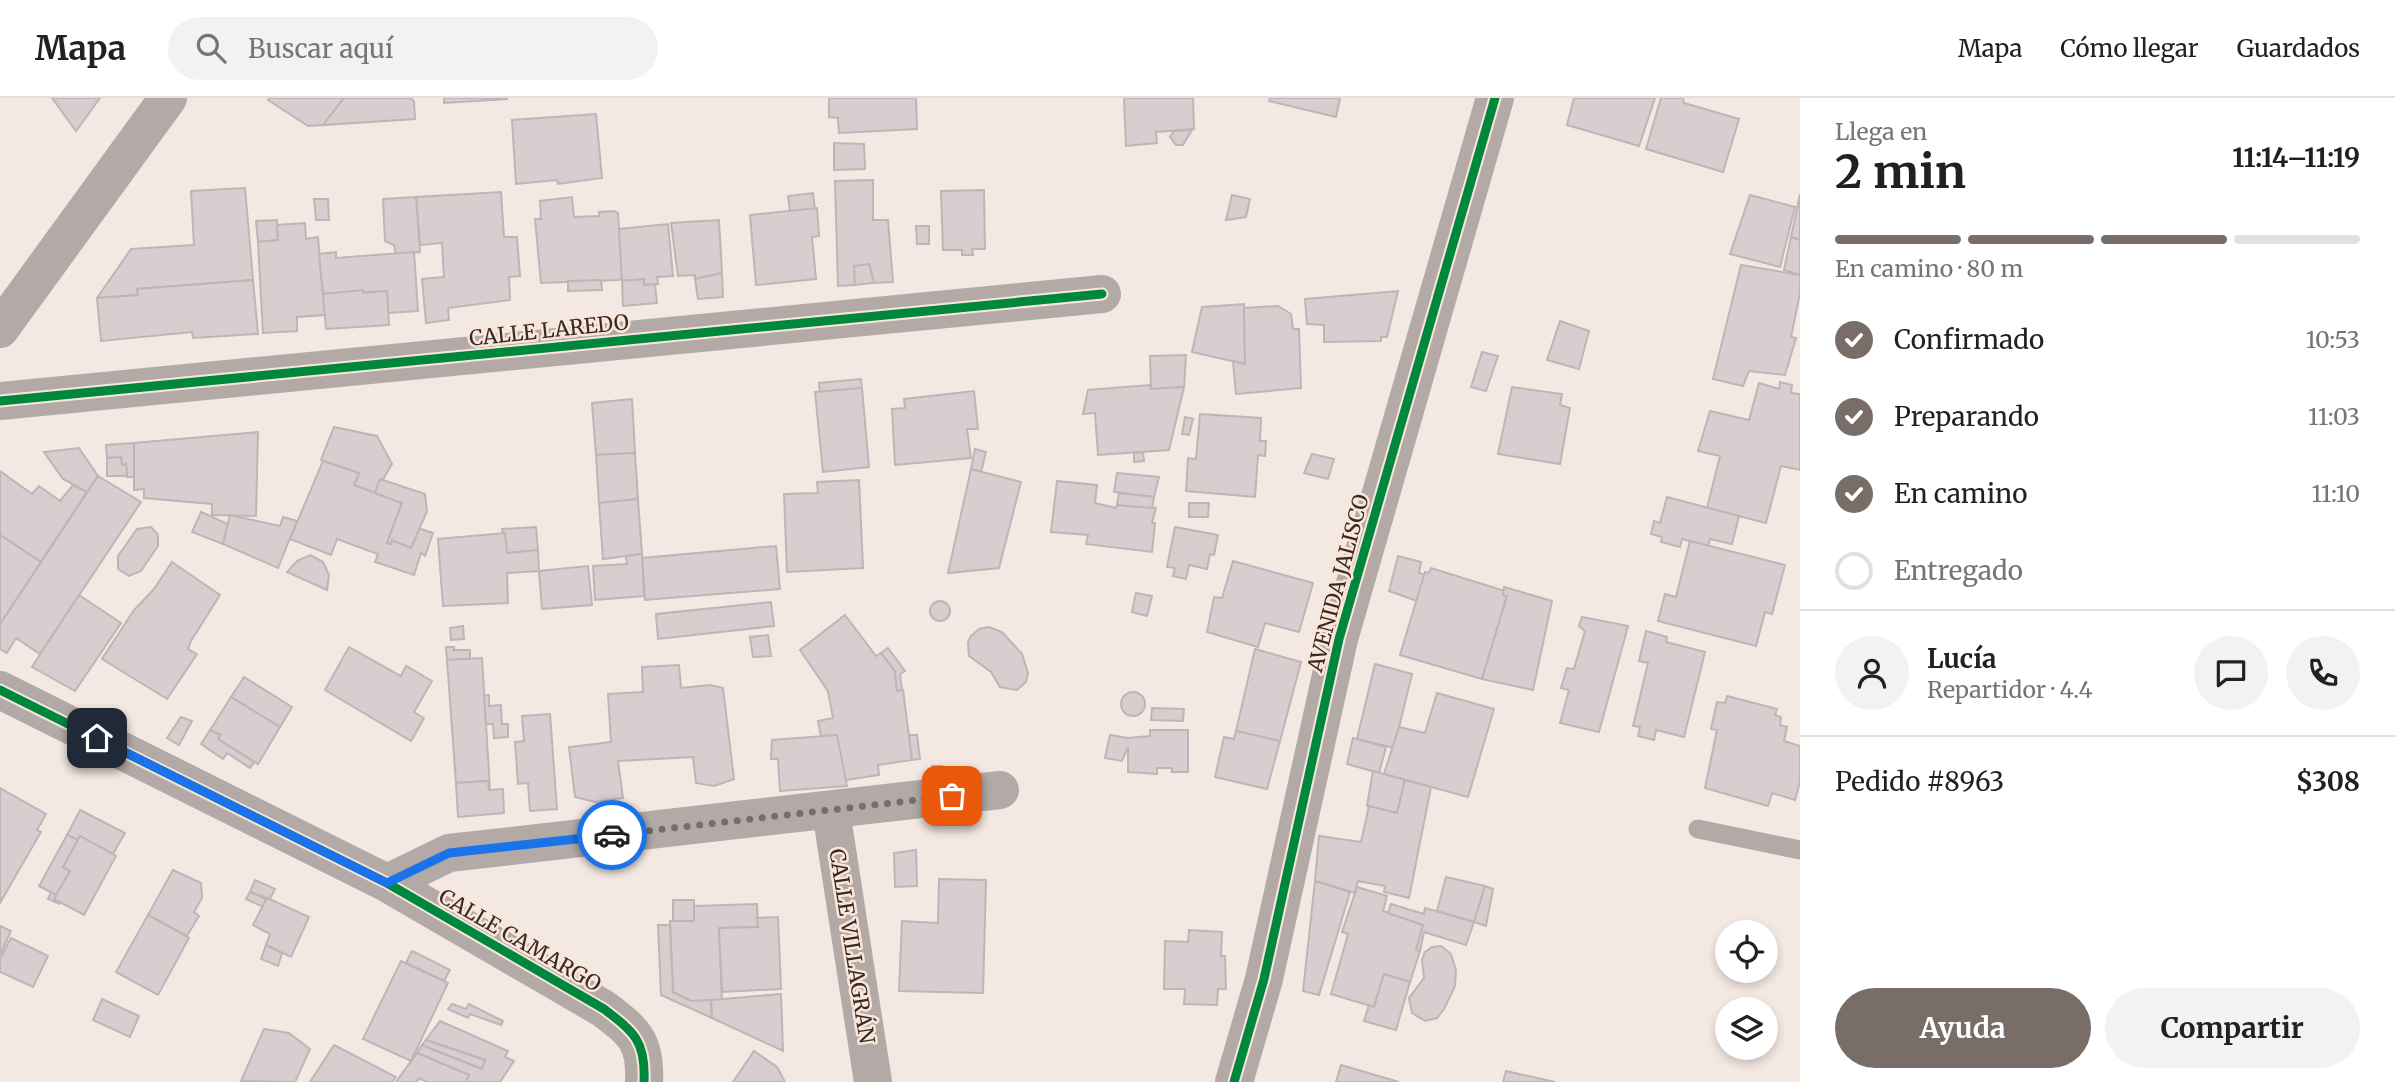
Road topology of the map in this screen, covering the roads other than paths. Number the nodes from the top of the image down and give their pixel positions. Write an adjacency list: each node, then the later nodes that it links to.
1 (168, 98): 4 (street)
2 (1495, 98): 14 (street, AVENIDA JALISCO)
3 (1102, 294): 5 (street, CALLE LAREDO)
4 (0, 329)
5 (0, 401)
6 (0, 690): 11 (street, CALLE CAMARGO)
7 (1000, 790): 8 (street)
8 (831, 811): 11 (street); 13 (street, CALLE VILLAGRÁN)
9 (1698, 829): 10 (lane)
10 (1800, 850)
11 (387, 883): 12 (street, CALLE CAMARGO)
12 (644, 1082)
13 (873, 1082)
14 (1234, 1082)

